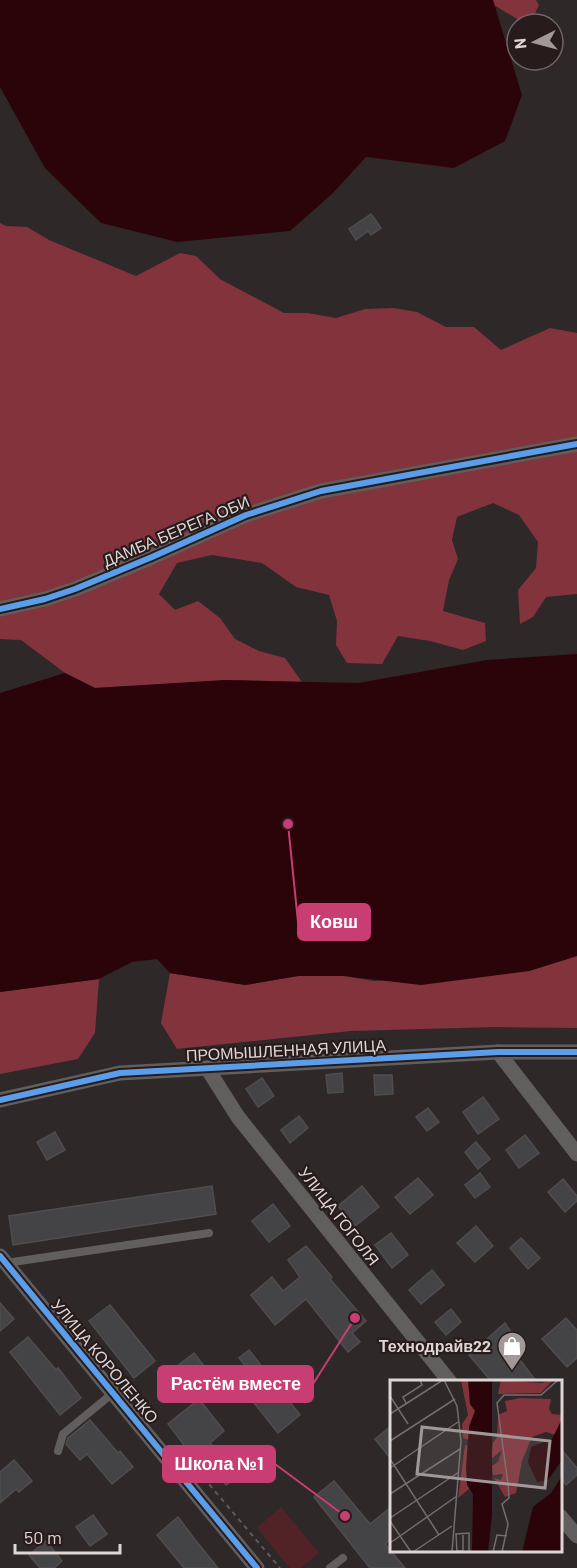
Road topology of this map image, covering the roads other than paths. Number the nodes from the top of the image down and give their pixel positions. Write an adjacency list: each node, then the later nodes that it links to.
1 (577, 444): 2 (street, ДАМБА БЕРЕГА ОБИ)
2 (0, 609)
3 (577, 1052): 4 (street, ПРОМЫШЛЕННАЯ УЛИЦА)
4 (498, 1053): 5 (street, ПРОМЫШЛЕННАЯ УЛИЦА); 7 (street)
5 (207, 1068): 6 (street, ПРОМЫШЛЕННАЯ УЛИЦА); 10 (street, УЛИЦА ГОГОЛЯ)
6 (0, 1100)
7 (577, 1154)
8 (209, 1233): 9 (lane)
9 (3, 1259): 11 (street, УЛИЦА КОРОЛЕНКО)
10 (448, 1380)
11 (114, 1392): 12 (lane); 16 (street, УЛИЦА КОРОЛЕНКО)
12 (58, 1451)
13 (562, 1517): 14 (street)
14 (577, 1536)
15 (343, 1558): 17 (lane)
16 (257, 1568)
17 (330, 1568)

